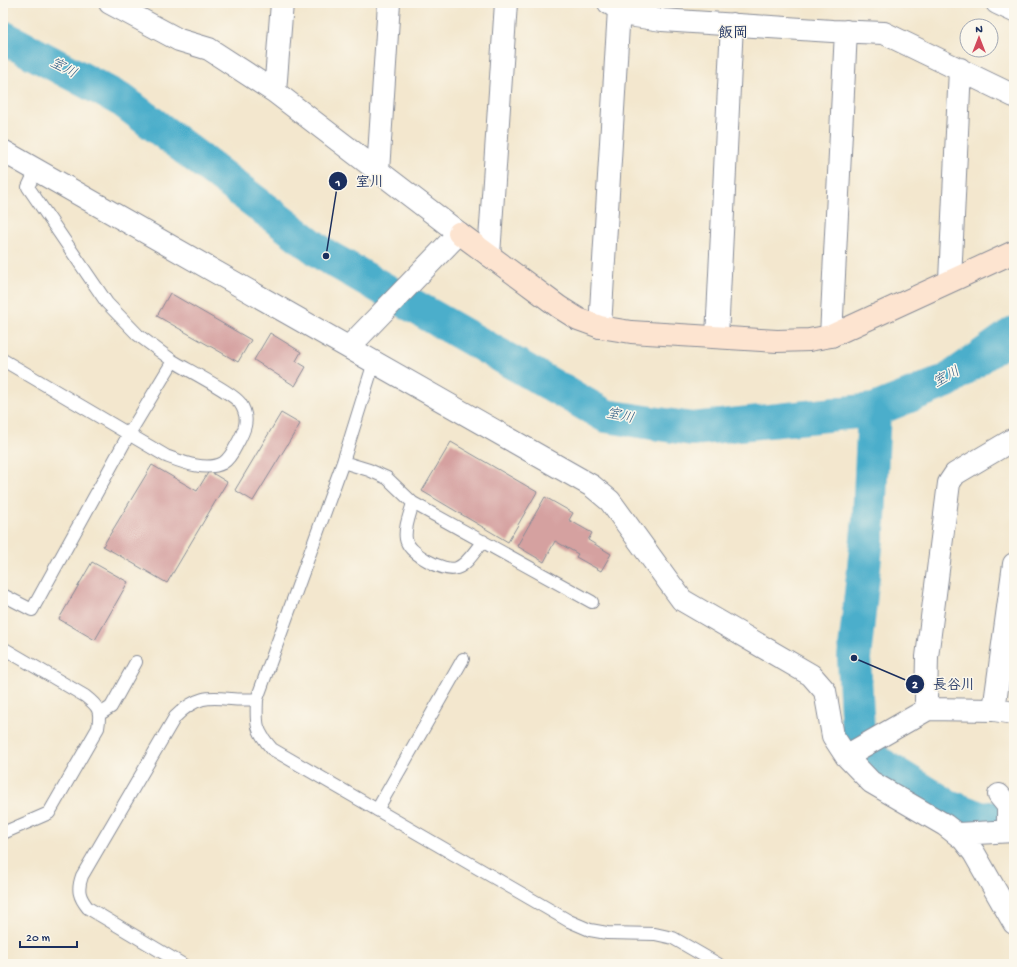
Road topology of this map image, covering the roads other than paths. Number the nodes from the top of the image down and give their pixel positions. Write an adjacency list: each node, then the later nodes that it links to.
1 (110, 3): 11 (street)
2 (282, 3): 11 (street)
3 (389, 3): 15 (street)
4 (506, 3): 18 (street)
5 (997, 3): 7 (street)
6 (614, 6): 8 (street); 20 (street)
7 (1014, 11)
8 (732, 24): 9 (street); 22 (street)
9 (846, 31): 10 (street); 21 (street)
10 (960, 69): 12 (street); 19 (street)
11 (275, 92): 15 (street)
12 (1014, 96)
13 (3, 151): 14 (street)
14 (36, 170): 23 (street); 25 (lane)
15 (378, 171): 16 (street)
16 (460, 233): 18 (street); 23 (street)
17 (1014, 252): 19 (street)
18 (489, 255): 20 (street)
19 (950, 280): 21 (street)
20 (600, 327): 22 (street)
21 (831, 336): 22 (street)
22 (717, 337)
23 (357, 340): 26 (street)
24 (3, 360): 27 (lane)
25 (173, 361): 27 (lane); 27 (lane)
26 (374, 362): 29 (lane); 42 (street)
27 (130, 434): 33 (lane)
28 (1014, 439): 39 (street)
29 (343, 462): 30 (lane); 38 (lane)
30 (413, 503): 31 (lane); 31 (lane)
31 (483, 541): 34 (lane)
32 (1014, 564): 40 (street)
33 (3, 595)
34 (592, 602)
35 (3, 648): 41 (lane)
36 (463, 659): 43 (lane)
37 (136, 662): 41 (lane)
38 (257, 699): 43 (lane); 48 (lane)
39 (928, 709): 40 (street); 42 (street)
40 (1004, 712)
41 (100, 714): 45 (lane)
42 (846, 756): 46 (street)
43 (377, 810): 49 (lane)
44 (1007, 818): 46 (street)
45 (3, 833)
46 (957, 834): 47 (street)
47 (1014, 923)
48 (182, 964)
49 (718, 964)

